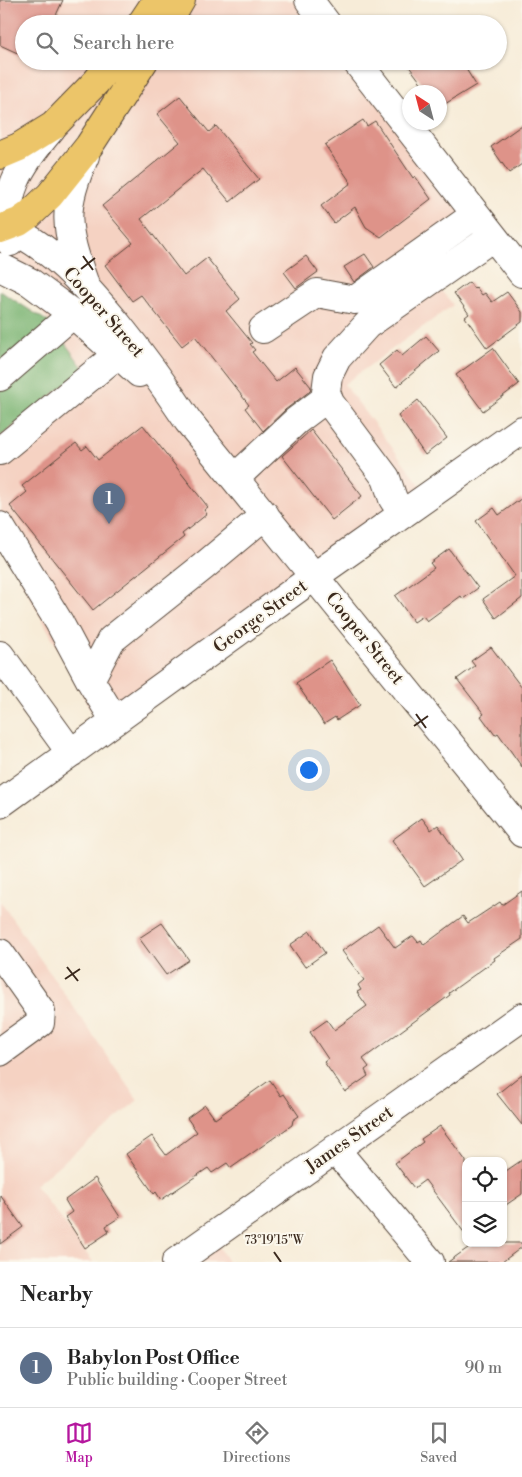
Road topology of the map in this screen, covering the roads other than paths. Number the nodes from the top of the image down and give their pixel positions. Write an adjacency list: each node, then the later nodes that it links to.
1 (157, 0): 4 (main road)
2 (181, 0): 5 (main road)
3 (309, 0): 6 (street)
4 (147, 15)
5 (172, 15)
6 (320, 15)
7 (105, 70): 10 (main road)
8 (138, 70): 11 (main road)
9 (363, 70): 13 (street)
10 (53, 126): 12 (main road); 14 (street)
11 (89, 146): 14 (main road); 19 (street)
12 (0, 155)
13 (475, 215): 15 (street); 21 (street)
14 (2, 226): 18 (street); 19 (street, Cooper Street)
15 (493, 237): 17 (street); 24 (street)
16 (0, 267): 18 (street, Cooper Street)
17 (522, 273)
18 (30, 282): 20 (street, Cooper Street)
19 (86, 286): 25 (street, Cooper Street)
20 (73, 314): 22 (street, Cooper Street); 23 (street)
21 (263, 329)
22 (118, 354): 25 (street, Cooper Street); 27 (street)
23 (0, 376)
24 (328, 396): 28 (street); 29 (street)
25 (188, 421): 28 (street, Cooper Street)
26 (522, 430): 29 (street, George Street)
27 (0, 451)
28 (235, 478): 30 (street, Cooper Street)
29 (403, 514): 32 (street, George Street)
30 (265, 515): 32 (street, Cooper Street); 34 (street)
31 (0, 526): 34 (street)
32 (315, 576): 35 (street, George Street); 38 (street, Cooper Street)
33 (0, 655): 36 (street)
34 (90, 680): 35 (street)
35 (115, 721): 36 (street, George Street)
36 (71, 753): 37 (street, George Street)
37 (0, 804)
38 (522, 833)
39 (0, 953): 41 (street)
40 (522, 1017): 42 (street, James Street)
41 (1, 1048)
42 (336, 1149): 43 (street, James Street); 44 (street)
43 (176, 1262)
44 (430, 1262)

